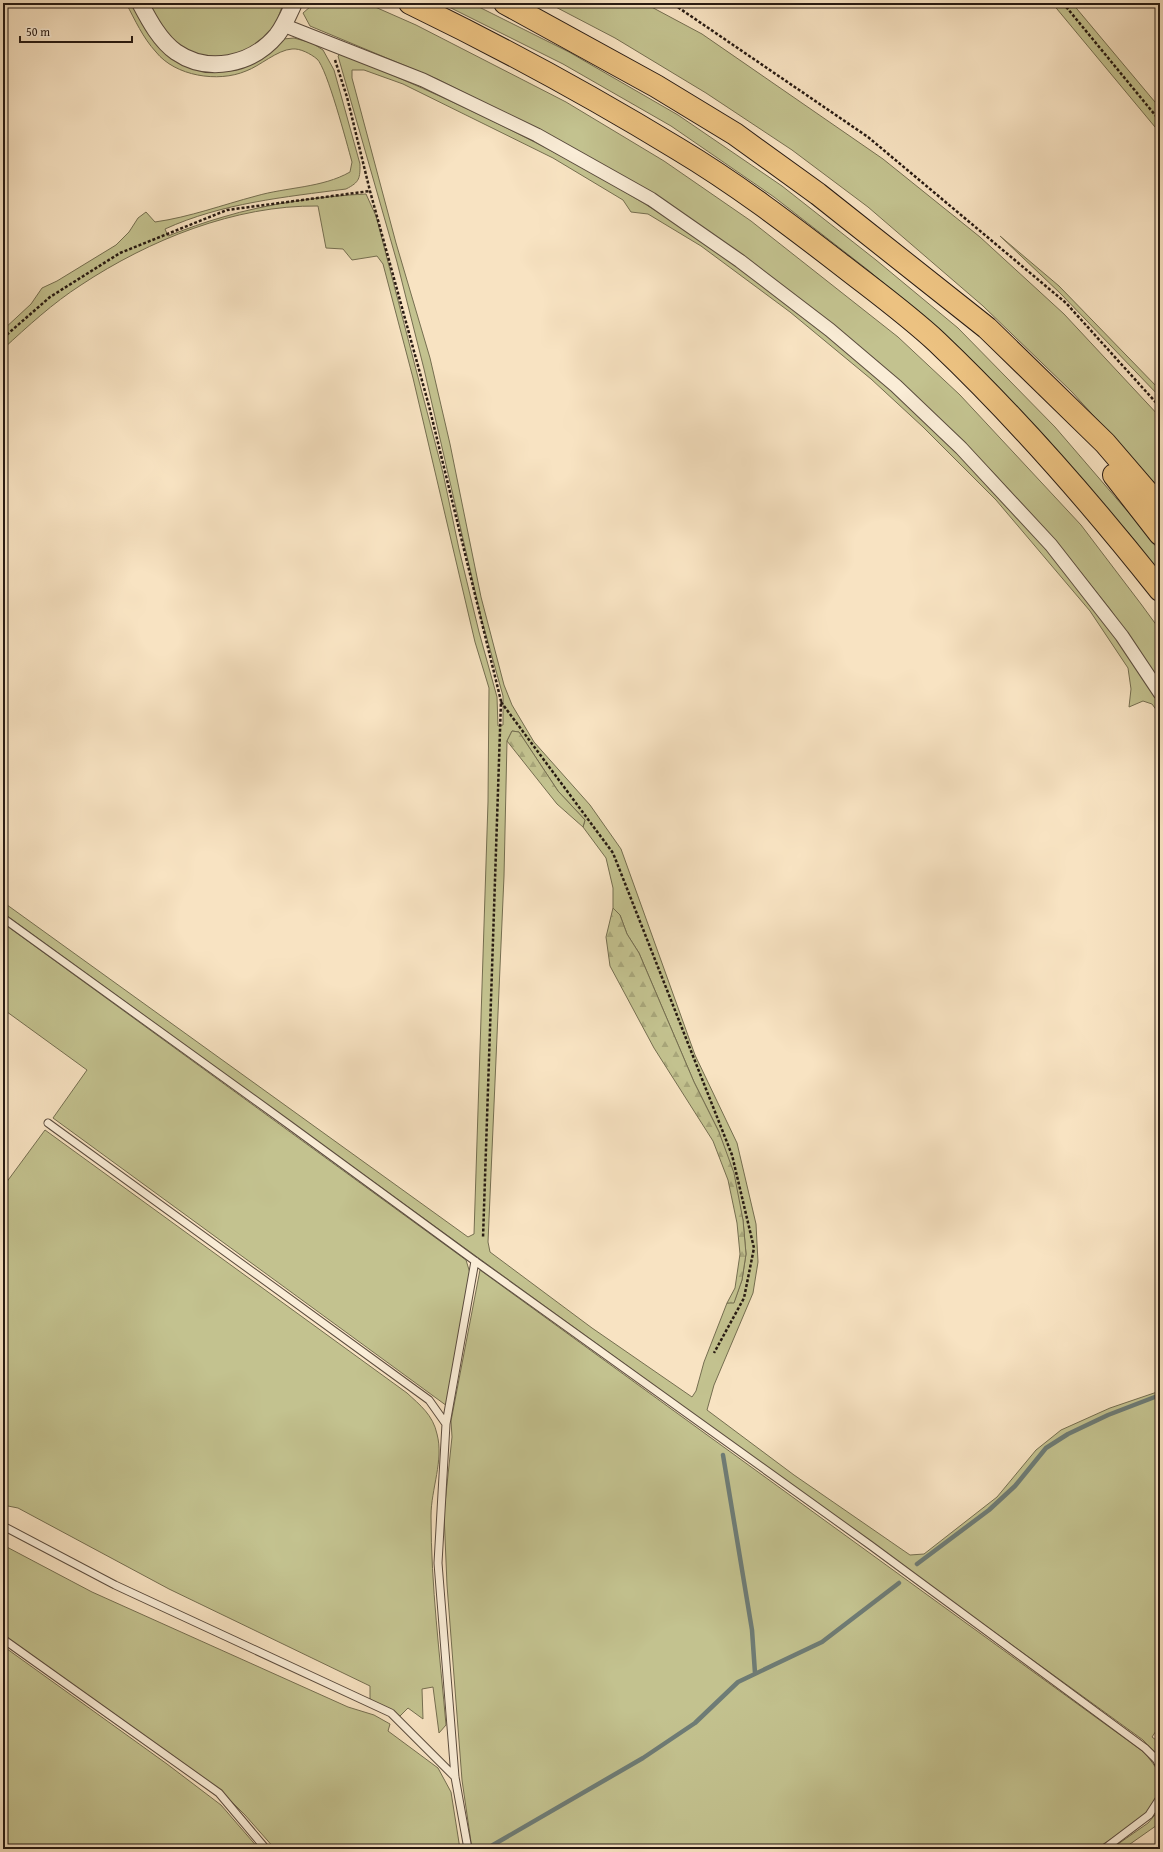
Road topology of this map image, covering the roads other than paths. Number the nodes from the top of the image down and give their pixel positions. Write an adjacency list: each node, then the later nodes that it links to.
1 (140, 3): 5 (street)
2 (294, 3): 5 (street)
3 (410, 3): 9 (highway)
4 (505, 3): 6 (highway)
5 (284, 25): 12 (street)
6 (896, 255): 7 (highway); 8 (highway)
7 (1160, 507)
8 (1160, 534)
9 (1119, 538): 10 (highway); 11 (highway)
10 (1160, 590)
11 (1160, 605)
12 (1160, 693)
13 (3, 918): 15 (lane)
14 (48, 1122): 16 (lane)
15 (475, 1261): 16 (lane); 19 (lane)
16 (446, 1424): 20 (lane)
17 (3, 1526): 20 (lane)
18 (3, 1639): 22 (lane)
19 (1160, 1766)
20 (454, 1777): 23 (lane)
21 (1160, 1798): 24 (lane)
22 (266, 1849)
23 (468, 1849)
24 (1104, 1849)

